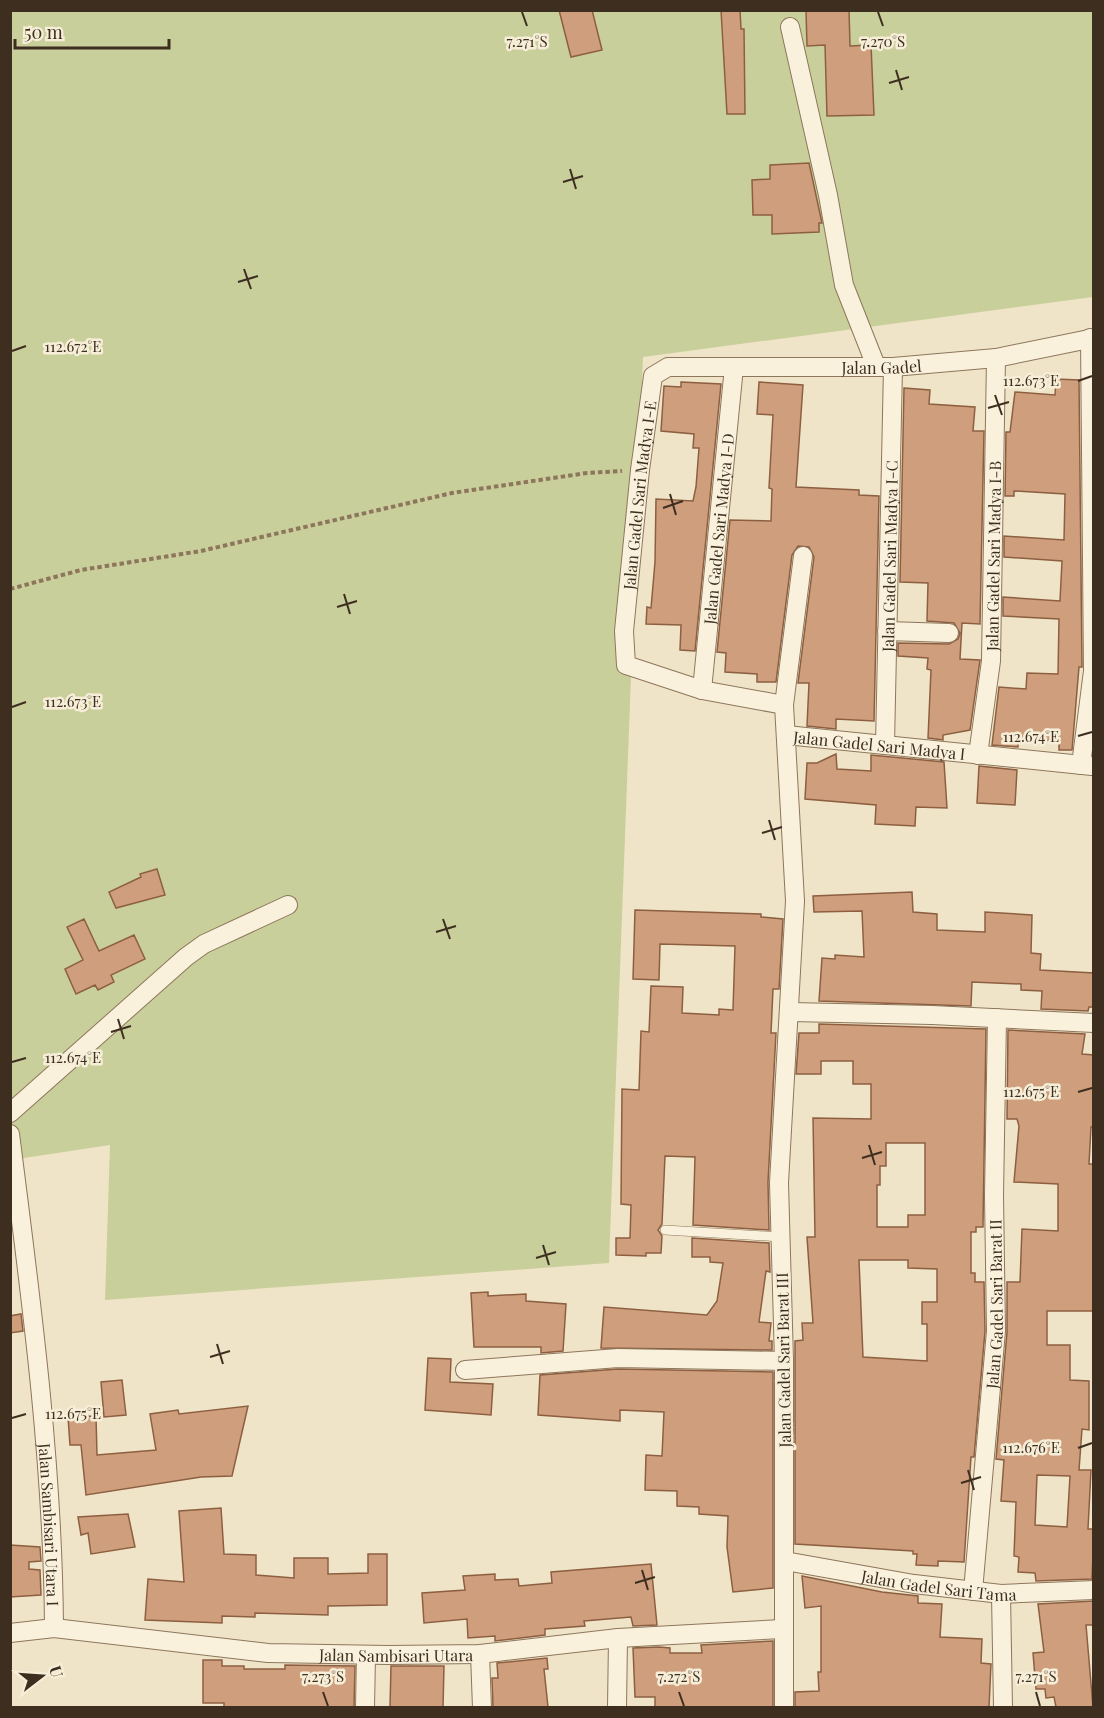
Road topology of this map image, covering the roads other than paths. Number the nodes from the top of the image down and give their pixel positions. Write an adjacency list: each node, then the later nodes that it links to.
1 (790, 27): 6 (street)
2 (1092, 338): 3 (street, Jalan Gadel); 16 (street)
3 (996, 358): 6 (street, Jalan Gadel); 15 (street, Jalan Gadel Sari Madya I-B)
4 (668, 367): 5 (street, Jalan Gadel); 8 (street, Jalan Gadel Sari Madya I-E)
5 (734, 367): 6 (street, Jalan Gadel); 11 (street, Jalan Gadel Sari Madya I-D)
6 (884, 367): 9 (street, Jalan Gadel Sari Madya I-C)
7 (803, 556): 12 (street)
8 (624, 631): 11 (street, Jalan Gadel Sari Madya I)
9 (887, 631): 10 (street); 14 (street, Jalan Gadel Sari Madya I-C)
10 (949, 633)
11 (702, 690): 12 (street, Jalan Gadel Sari Madya I)
12 (784, 705): 13 (street, Jalan Gadel Sari Madya I)
13 (786, 735): 14 (street, Jalan Gadel Sari Madya I); 18 (street, Jalan Gadel Sari Barat III)
14 (885, 745): 15 (street, Jalan Gadel Sari Madya I)
15 (978, 755): 16 (street, Jalan Gadel Sari Madya I)
16 (1087, 766)
17 (288, 904): 21 (street)
18 (790, 1012): 19 (street); 24 (street, Jalan Gadel Sari Barat III)
19 (998, 1018): 20 (street); 29 (street, Jalan Gadel Sari Barat II)
20 (1094, 1023)
21 (10, 1113)
22 (10, 1134): 31 (street, Jalan Sambisari Utara I)
23 (665, 1230): 24 (lane)
24 (781, 1237): 25 (street, Jalan Gadel Sari Barat III)
25 (784, 1361): 26 (street); 27 (street, Jalan Gadel Sari Barat III)
26 (465, 1370)
27 (785, 1561): 29 (street, Jalan Gadel Sari Tama); 32 (street, Jalan Gadel Sari Barat III)
28 (1094, 1590): 30 (street, Jalan Gadel Sari Tama)
29 (973, 1591): 30 (street, Jalan Gadel Sari Tama)
30 (1001, 1594): 41 (street)
31 (54, 1628): 33 (street, Jalan Sambisari Utara); 36 (street, Jalan Sambisari Utara)
32 (782, 1629): 34 (street, Jalan Sambisari Utara); 40 (street, Jalan Gadel Sari Barat III)
33 (10, 1633)
34 (618, 1638): 35 (street, Jalan Sambisari Utara); 39 (street)
35 (480, 1654): 36 (street, Jalan Sambisari Utara); 38 (street)
36 (366, 1655): 37 (street)
37 (365, 1707)
38 (482, 1707)
39 (617, 1707)
40 (784, 1707)
41 (1003, 1707)

